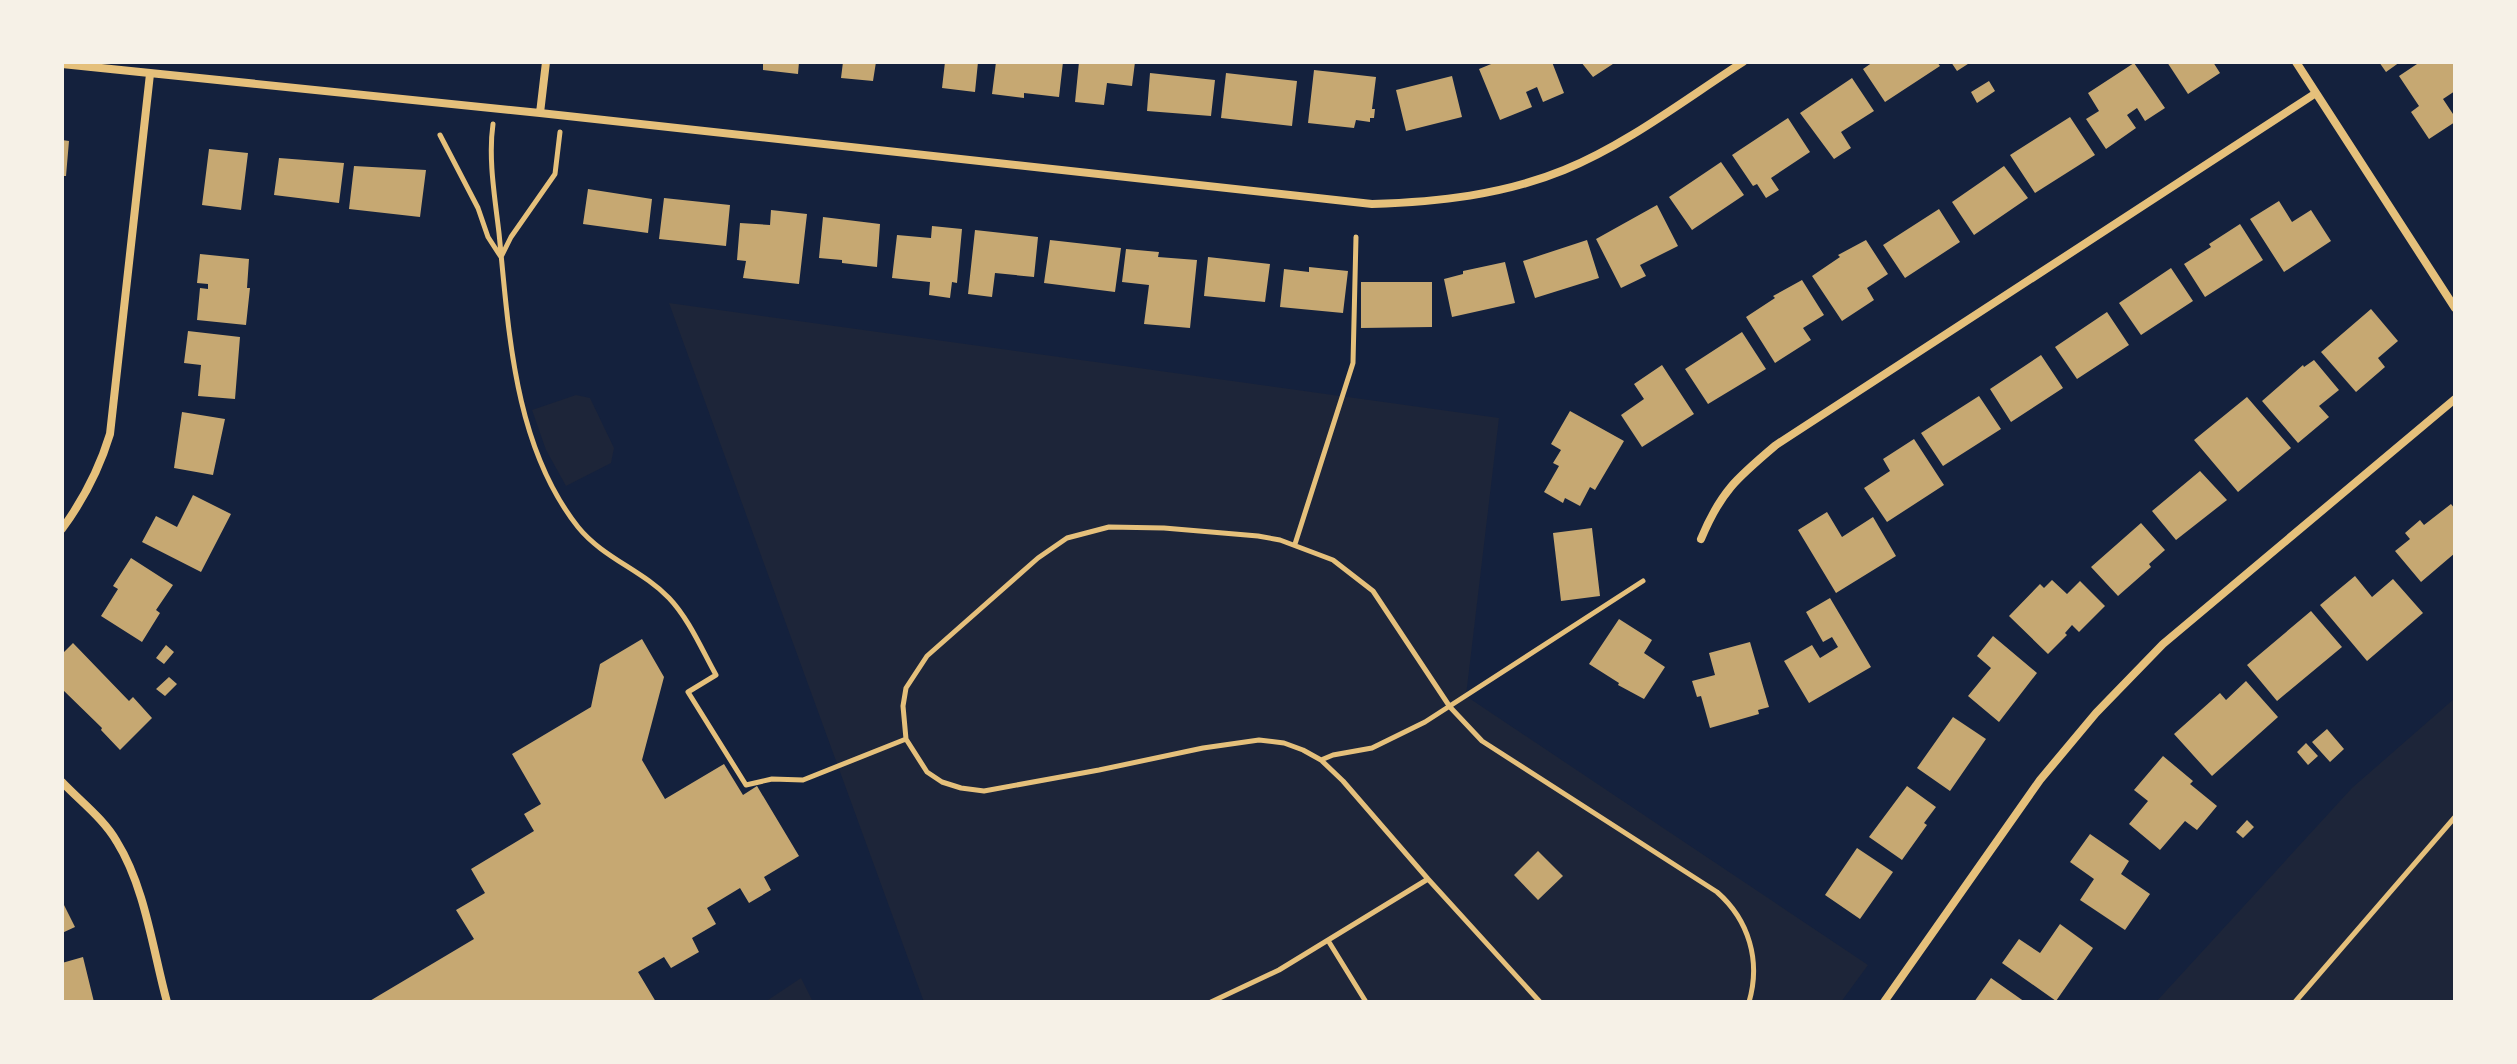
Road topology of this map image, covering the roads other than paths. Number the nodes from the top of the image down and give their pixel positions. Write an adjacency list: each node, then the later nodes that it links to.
1 (546, 62): 7 (street)
2 (1743, 62): 7 (street)
3 (2296, 62): 6 (street)
4 (62, 64): 5 (street)
5 (150, 74): 7 (street); 10 (street)
6 (2316, 93): 8 (street); 11 (street)
7 (540, 113)
8 (2455, 308)
9 (2455, 399): 14 (street)
10 (62, 529)
11 (1701, 539)
12 (62, 782): 13 (street)
13 (167, 1002)
14 (1884, 1002)

